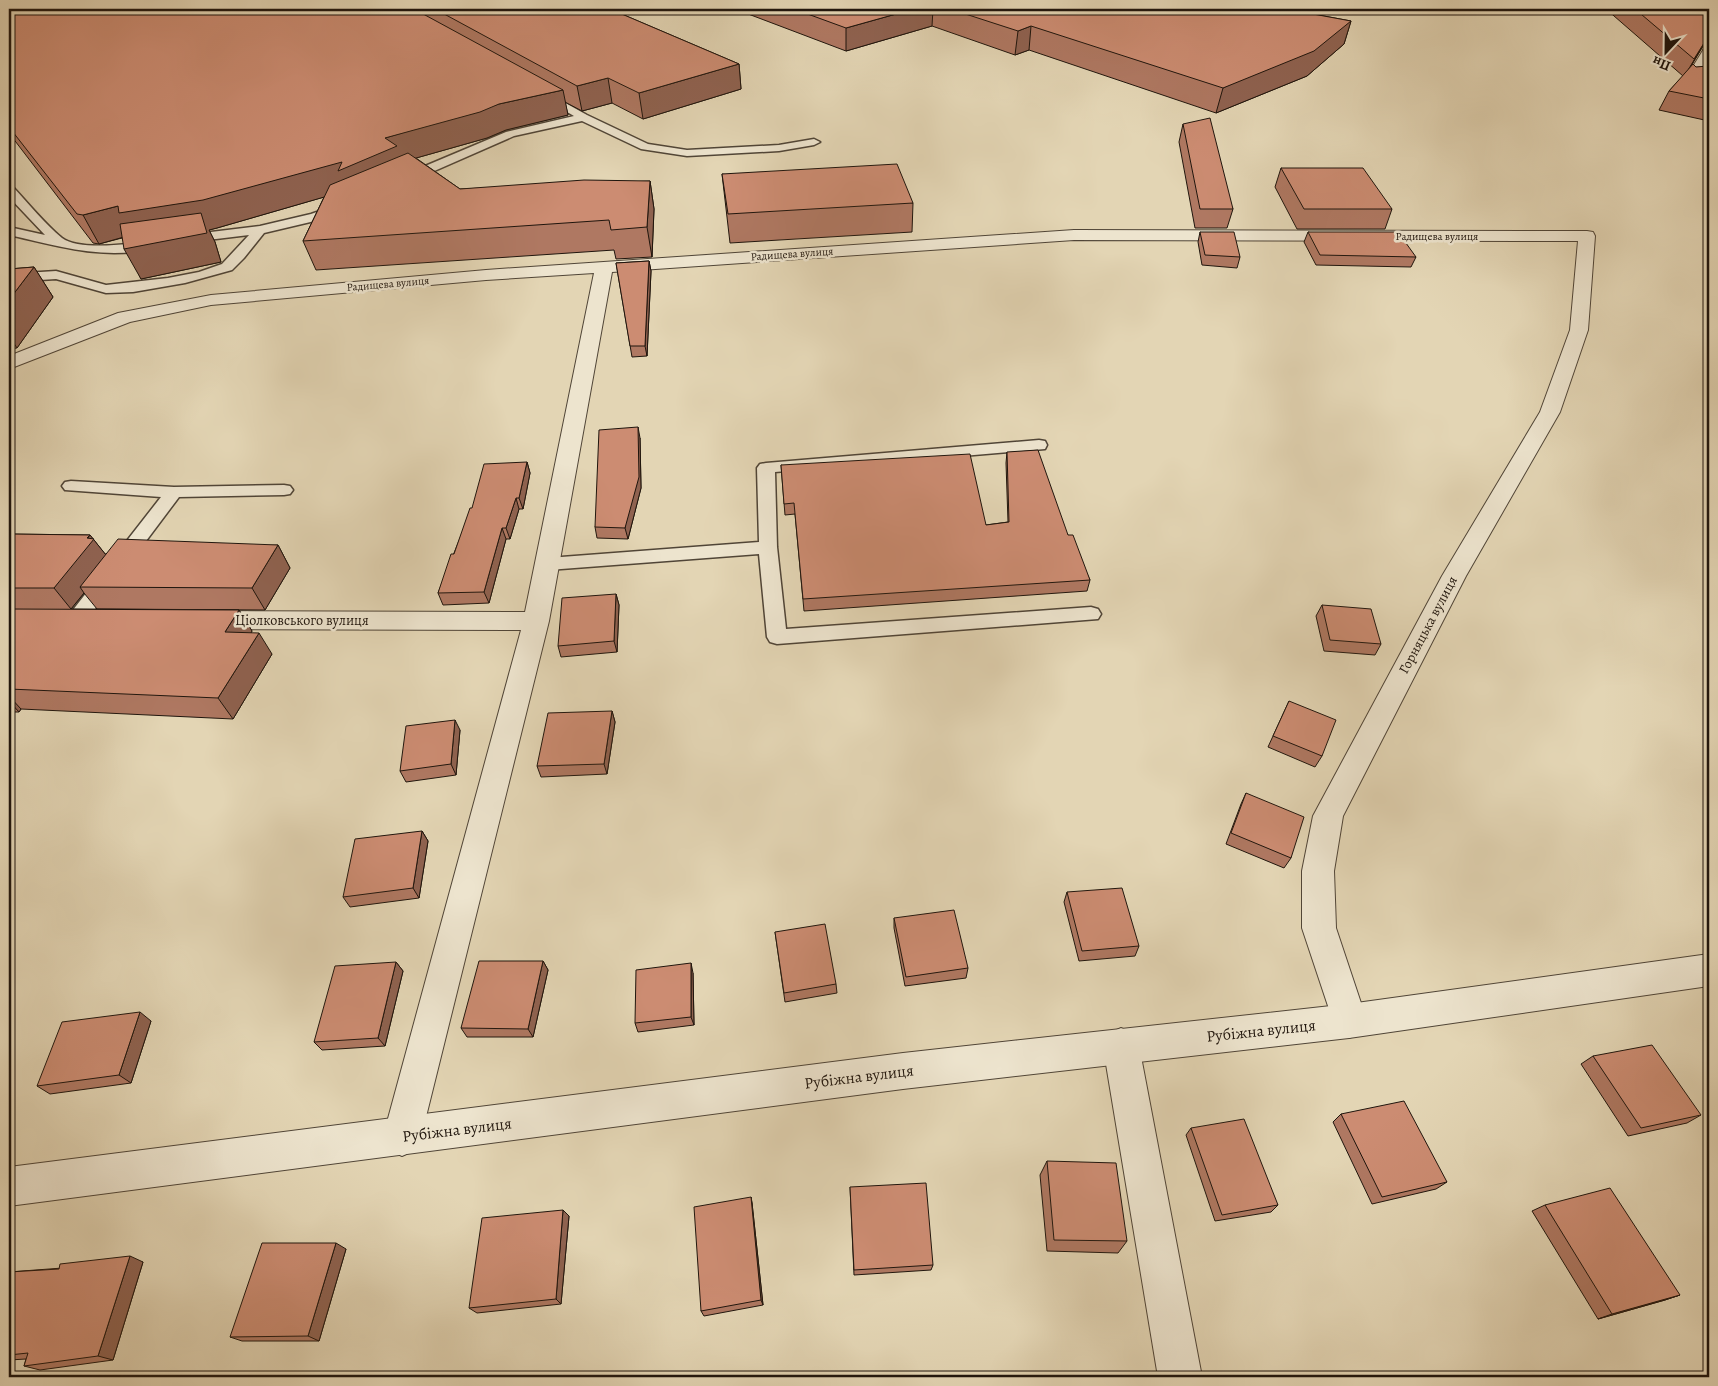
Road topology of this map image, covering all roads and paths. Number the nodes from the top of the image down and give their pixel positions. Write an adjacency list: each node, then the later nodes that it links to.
1 (1709, 50): 2 (street)
2 (1691, 82)
3 (536, 89): 4 (lane)
4 (583, 117): 5 (lane); 6 (lane)
5 (814, 142)
6 (395, 184)
7 (9, 190): 12 (lane)
8 (353, 203): 9 (lane)
9 (260, 230): 12 (lane); 14 (lane)
10 (9, 231): 12 (lane)
11 (1587, 236): 13 (street, Радищева вулиця); 28 (street, Горняцька вулиця)
12 (62, 244)
13 (604, 268): 15 (street, Радищева вулиця); 21 (street)
14 (9, 278)
15 (9, 363)
16 (1039, 446): 20 (lane)
17 (71, 486): 19 (lane)
18 (284, 490): 19 (lane)
19 (174, 492): 23 (lane)
20 (768, 547): 21 (lane); 22 (lane)
21 (548, 564): 26 (street)
22 (1091, 614)
23 (66, 620): 24 (street)
24 (106, 620)
25 (186, 620): 26 (street, Ціолковського вулиця)
26 (536, 621): 30 (street)
27 (1709, 970): 28 (street, Рубіжна вулиця)
28 (1349, 1021): 29 (street, Рубіжна вулиця)
29 (1121, 1046): 30 (street, Рубіжна вулиця); 32 (street)
30 (402, 1137): 31 (street, Рубіжна вулиця)
31 (9, 1187)
32 (1180, 1377)

